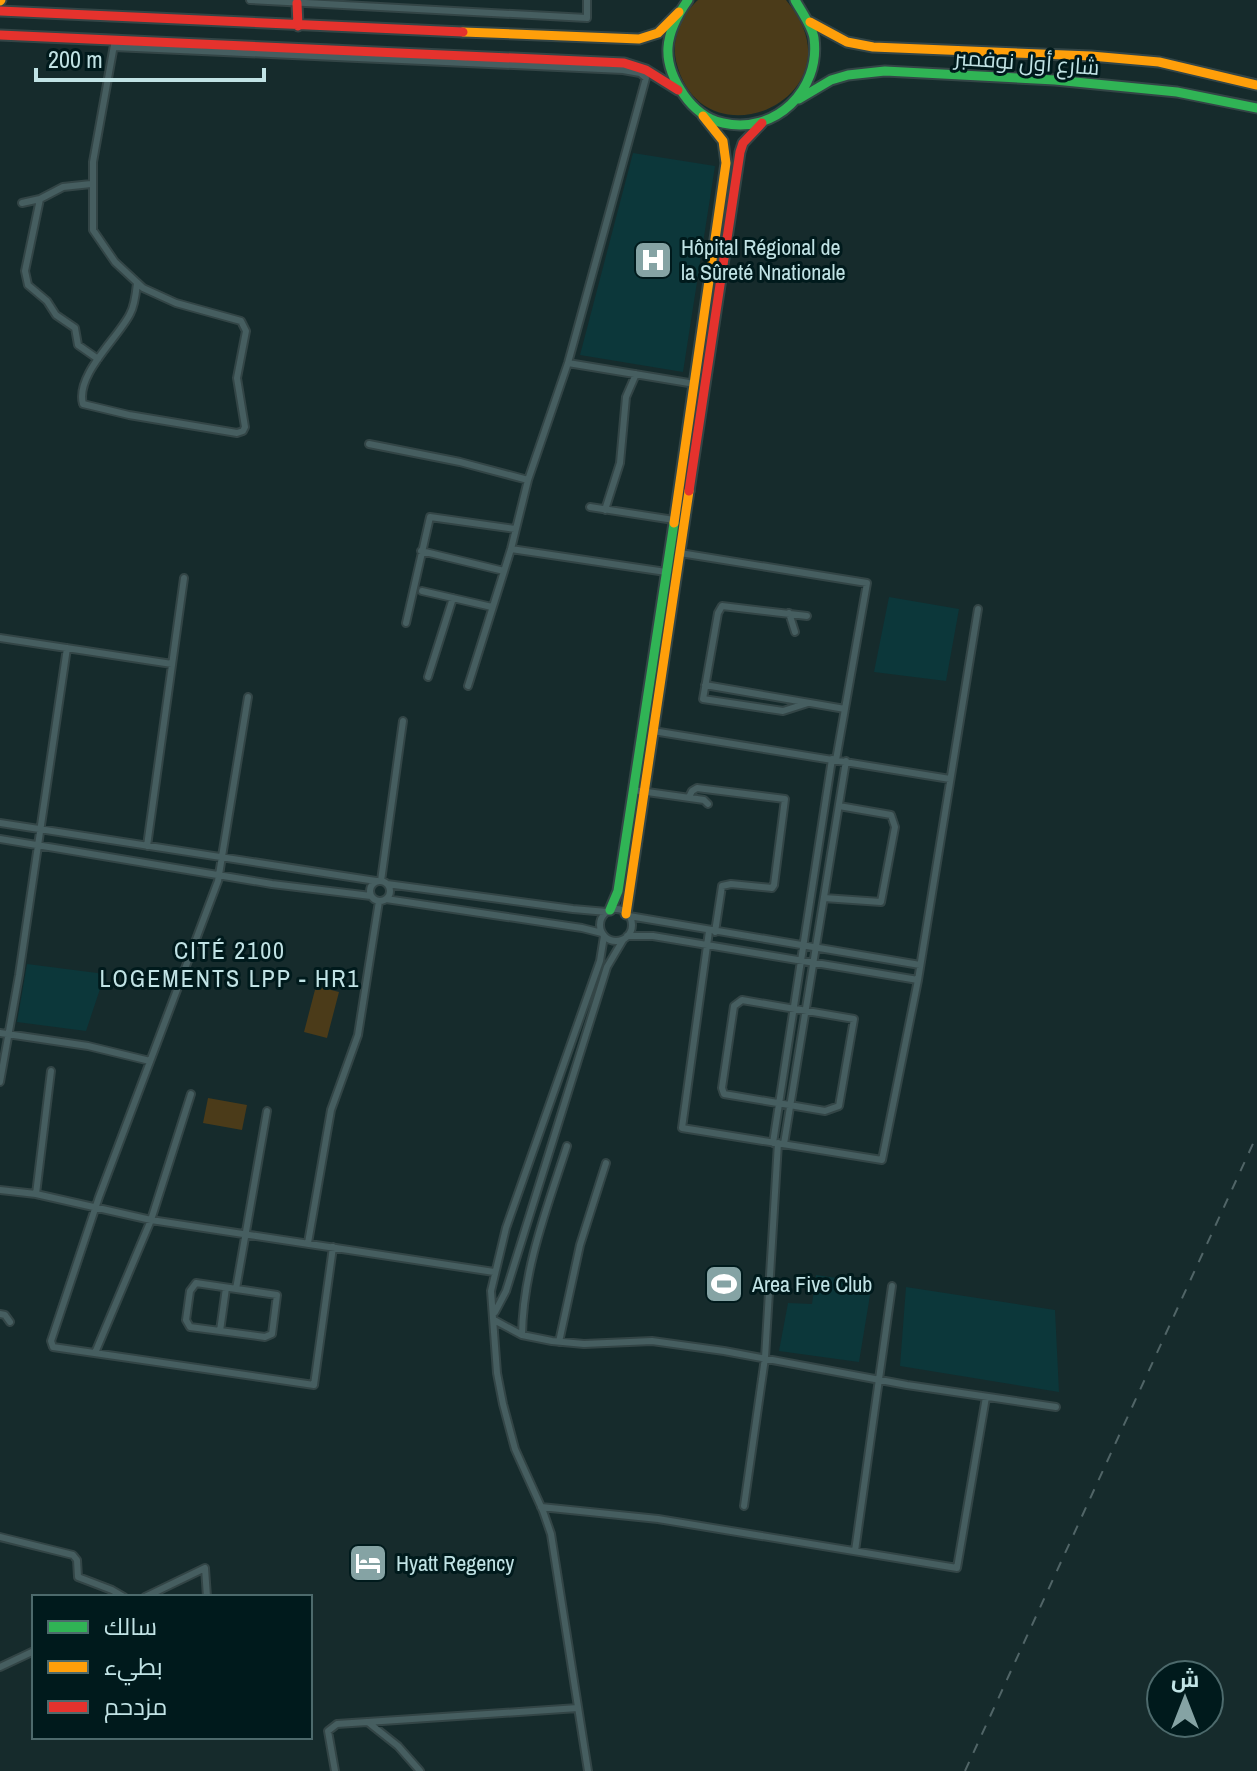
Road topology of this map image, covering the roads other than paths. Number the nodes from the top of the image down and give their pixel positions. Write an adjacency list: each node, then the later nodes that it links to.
1 (250, 0): 6 (street)
2 (438, 0): 7 (street)
3 (587, 0): 7 (street)
4 (688, 0): 9 (main road)
5 (795, 0): 10 (main road)
6 (297, 3): 7 (street); 11 (main road)
7 (438, 10)
8 (0, 11): 11 (main road)
9 (679, 12): 11 (main road); 15 (main road)
10 (810, 22): 14 (main road); 16 (main road)
11 (298, 26)
12 (0, 35): 13 (main road)
13 (114, 44): 15 (main road); 20 (street); 26 (street)
14 (1257, 85)
15 (678, 90): 18 (main road)
16 (799, 99): 17 (main road, شارع أول نوفمبر); 19 (main road, شارع أول نوفمبر)
17 (1257, 108)
18 (700, 113): 19 (main road); 24 (main road)
19 (762, 123): 24 (main road)
20 (91, 184): 21 (street); 23 (street)
21 (40, 199): 22 (street); 25 (street)
22 (22, 203)
23 (137, 283): 25 (street); 25 (street)
24 (710, 316): 28 (main road); 29 (main road)
25 (98, 359)
26 (568, 363): 27 (street); 31 (street)
27 (636, 374): 28 (street); 33 (street)
28 (695, 384): 29 (main road)
29 (698, 401): 34 (main road); 38 (main road)
30 (369, 444): 31 (street)
31 (528, 480): 35 (street)
32 (590, 507): 33 (street)
33 (605, 510): 34 (street)
34 (674, 520): 40 (main road)
35 (515, 529): 36 (street); 37 (street)
36 (511, 549): 39 (street); 40 (street)
37 (421, 551): 39 (street); 48 (street)
38 (680, 553): 58 (street); 61 (main road)
39 (504, 571): 44 (street)
40 (666, 572): 60 (main road)
41 (184, 578): 52 (street)
42 (422, 591): 43 (street)
43 (453, 598): 44 (street); 53 (street)
44 (492, 607): 55 (street)
45 (978, 609): 64 (street)
46 (789, 613): 47 (street); 49 (street); 54 (street)
47 (807, 616)
48 (406, 623)
49 (795, 632)
50 (0, 638): 51 (street)
51 (67, 648): 52 (street); 71 (street)
52 (172, 664): 74 (street)
53 (428, 677)
54 (705, 685): 57 (street); 57 (street)
55 (468, 686)
56 (248, 697): 75 (street)
57 (808, 703): 58 (street)
58 (845, 709): 62 (street)
59 (403, 721): 77 (street)
60 (641, 730): 61 (street); 65 (main road)
61 (653, 731): 62 (street); 66 (main road)
62 (834, 760): 63 (street); 87 (street)
63 (846, 761): 64 (street); 69 (street)
64 (950, 779): 91 (street)
65 (633, 790): 66 (street); 81 (main road)
66 (645, 792): 67 (street); 82 (main road)
67 (689, 797): 68 (street); 83 (street)
68 (708, 804)
69 (839, 806): 79 (street); 79 (street)
70 (0, 823): 71 (street)
71 (39, 829): 73 (street); 74 (street)
72 (0, 839): 73 (street)
73 (37, 845): 76 (street); 95 (street)
74 (147, 846): 75 (street)
75 (222, 857): 76 (street); 77 (street)
76 (219, 876): 78 (street); 96 (street)
77 (382, 882): 78 (street); 80 (street); 81 (street)
78 (371, 896): 80 (street)
79 (824, 898): 88 (street)
80 (382, 900): 84 (street); 111 (street)
81 (609, 911): 82 (street); 84 (street)
82 (627, 915): 83 (street); 85 (street)
83 (712, 932): 86 (street); 87 (street)
84 (603, 935): 85 (street); 113 (street)
85 (625, 938): 86 (street); 118 (street)
86 (707, 946): 89 (street); 103 (street)
87 (803, 946): 88 (street); 89 (street)
88 (816, 948): 90 (street); 91 (street)
89 (800, 961): 90 (street); 93 (street)
90 (814, 963): 92 (street); 94 (street)
91 (920, 965): 92 (street)
92 (918, 980): 103 (street)
93 (793, 1008): 94 (street); 100 (street); 100 (street)
94 (806, 1009): 101 (street); 101 (street)
95 (4, 1033): 96 (street); 98 (street)
96 (150, 1061): 108 (street)
97 (51, 1071): 107 (street)
98 (0, 1082)
99 (191, 1094): 109 (street)
100 (779, 1104): 101 (street); 103 (street)
101 (790, 1106): 103 (street)
102 (267, 1111): 110 (street)
103 (778, 1143): 124 (street)
104 (567, 1146): 121 (street)
105 (606, 1163): 122 (street)
106 (0, 1190): 107 (street)
107 (36, 1194): 108 (street)
108 (95, 1209): 109 (street); 123 (street)
109 (151, 1220): 110 (street); 123 (street)
110 (245, 1234): 111 (street); 116 (street)
111 (308, 1243): 112 (street)
112 (333, 1247): 113 (street); 123 (street)
113 (494, 1272): 118 (street)
114 (892, 1286): 125 (street)
115 (226, 1288): 116 (street); 120 (street); 120 (street)
116 (236, 1289): 120 (street)
117 (0, 1314): 119 (street)
118 (494, 1316): 121 (street); 129 (street)
119 (10, 1322)
120 (220, 1331)
121 (522, 1335): 122 (street)
122 (559, 1342): 124 (street)
123 (95, 1353)
124 (765, 1358): 125 (street); 128 (street)
125 (880, 1380): 126 (street); 131 (street)
126 (986, 1397): 127 (street); 131 (street)
127 (1056, 1407)
128 (744, 1506)
129 (541, 1507): 131 (street); 137 (street)
130 (0, 1537): 132 (street)
131 (855, 1551)
132 (121, 1595)
133 (149, 1595): 134 (street)
134 (207, 1595)
135 (32, 1652): 136 (street)
136 (0, 1667)
137 (578, 1708): 138 (street); 141 (street)
138 (369, 1723): 139 (street); 140 (street)
139 (335, 1771)
140 (420, 1771)
141 (588, 1771)

